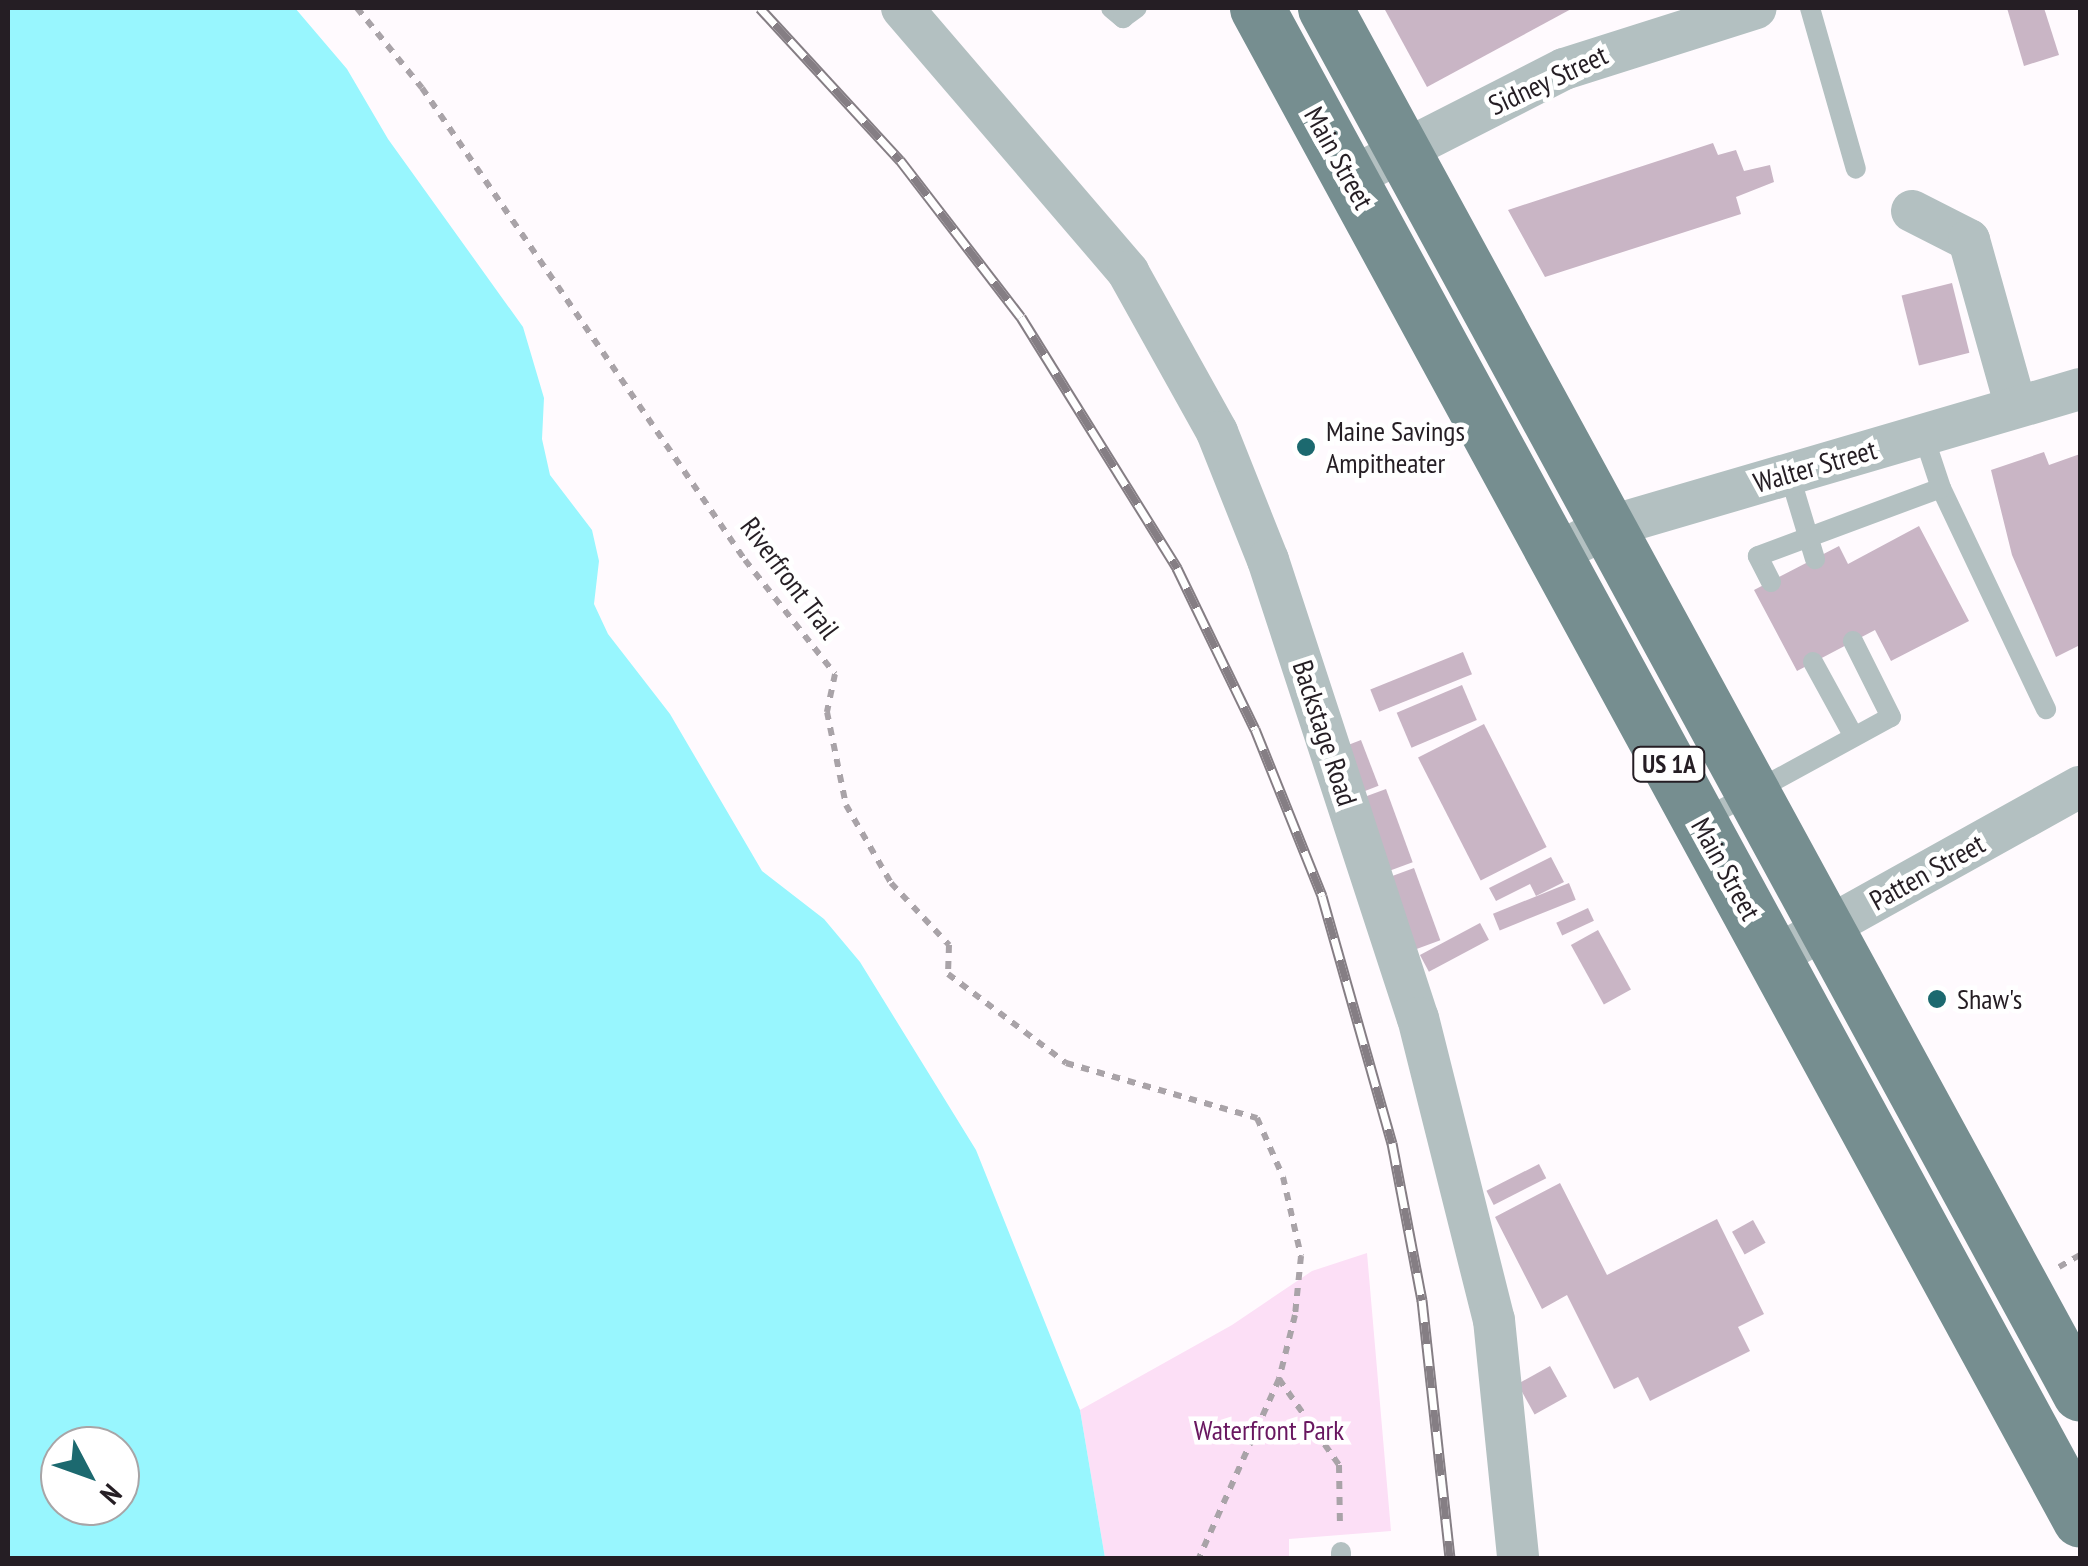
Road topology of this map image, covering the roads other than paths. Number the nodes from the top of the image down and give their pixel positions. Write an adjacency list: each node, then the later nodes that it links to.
1 (902, 8): 33 (street, Backstage Road)
2 (1111, 8): 3 (lane)
3 (1136, 8)
4 (1258, 8): 10 (main road, Main Street / US 1A)
5 (1325, 8): 8 (main road, US 1A)
6 (1756, 8): 8 (street, Sidney Street)
7 (1810, 8): 9 (lane)
8 (1403, 151): 10 (street, Sidney Street); 17 (main road, US 1A)
9 (1856, 169)
10 (1350, 178): 19 (main road, Main Street / US 1A)
11 (1912, 211): 13 (street)
12 (2080, 389): 13 (street, Walter Street)
13 (2016, 406): 14 (street, Walter Street)
14 (1924, 434): 15 (street, Walter Street); 16 (lane)
15 (1789, 473): 17 (street, Walter Street); 18 (lane)
16 (1941, 488): 18 (lane); 24 (lane)
17 (1608, 527): 19 (street, Walter Street); 27 (main road, US 1A)
18 (1809, 535): 20 (lane); 21 (lane)
19 (1555, 554): 28 (main road, Main Street / US 1A)
20 (1815, 559)
21 (1770, 582)
22 (1853, 642): 25 (lane)
23 (1813, 662): 25 (lane)
24 (2046, 709)
25 (1854, 736): 27 (lane)
26 (2080, 787): 29 (street, Patten Street)
27 (1752, 792): 28 (lane); 29 (main road, US 1A)
28 (1700, 821): 30 (main road, Main Street / US 1A)
29 (1826, 928): 30 (street, Patten Street); 31 (main road, US 1A)
30 (1774, 957): 32 (main road, Main Street / US 1A)
31 (2080, 1394)
32 (2080, 1520)
33 (1518, 1558)

